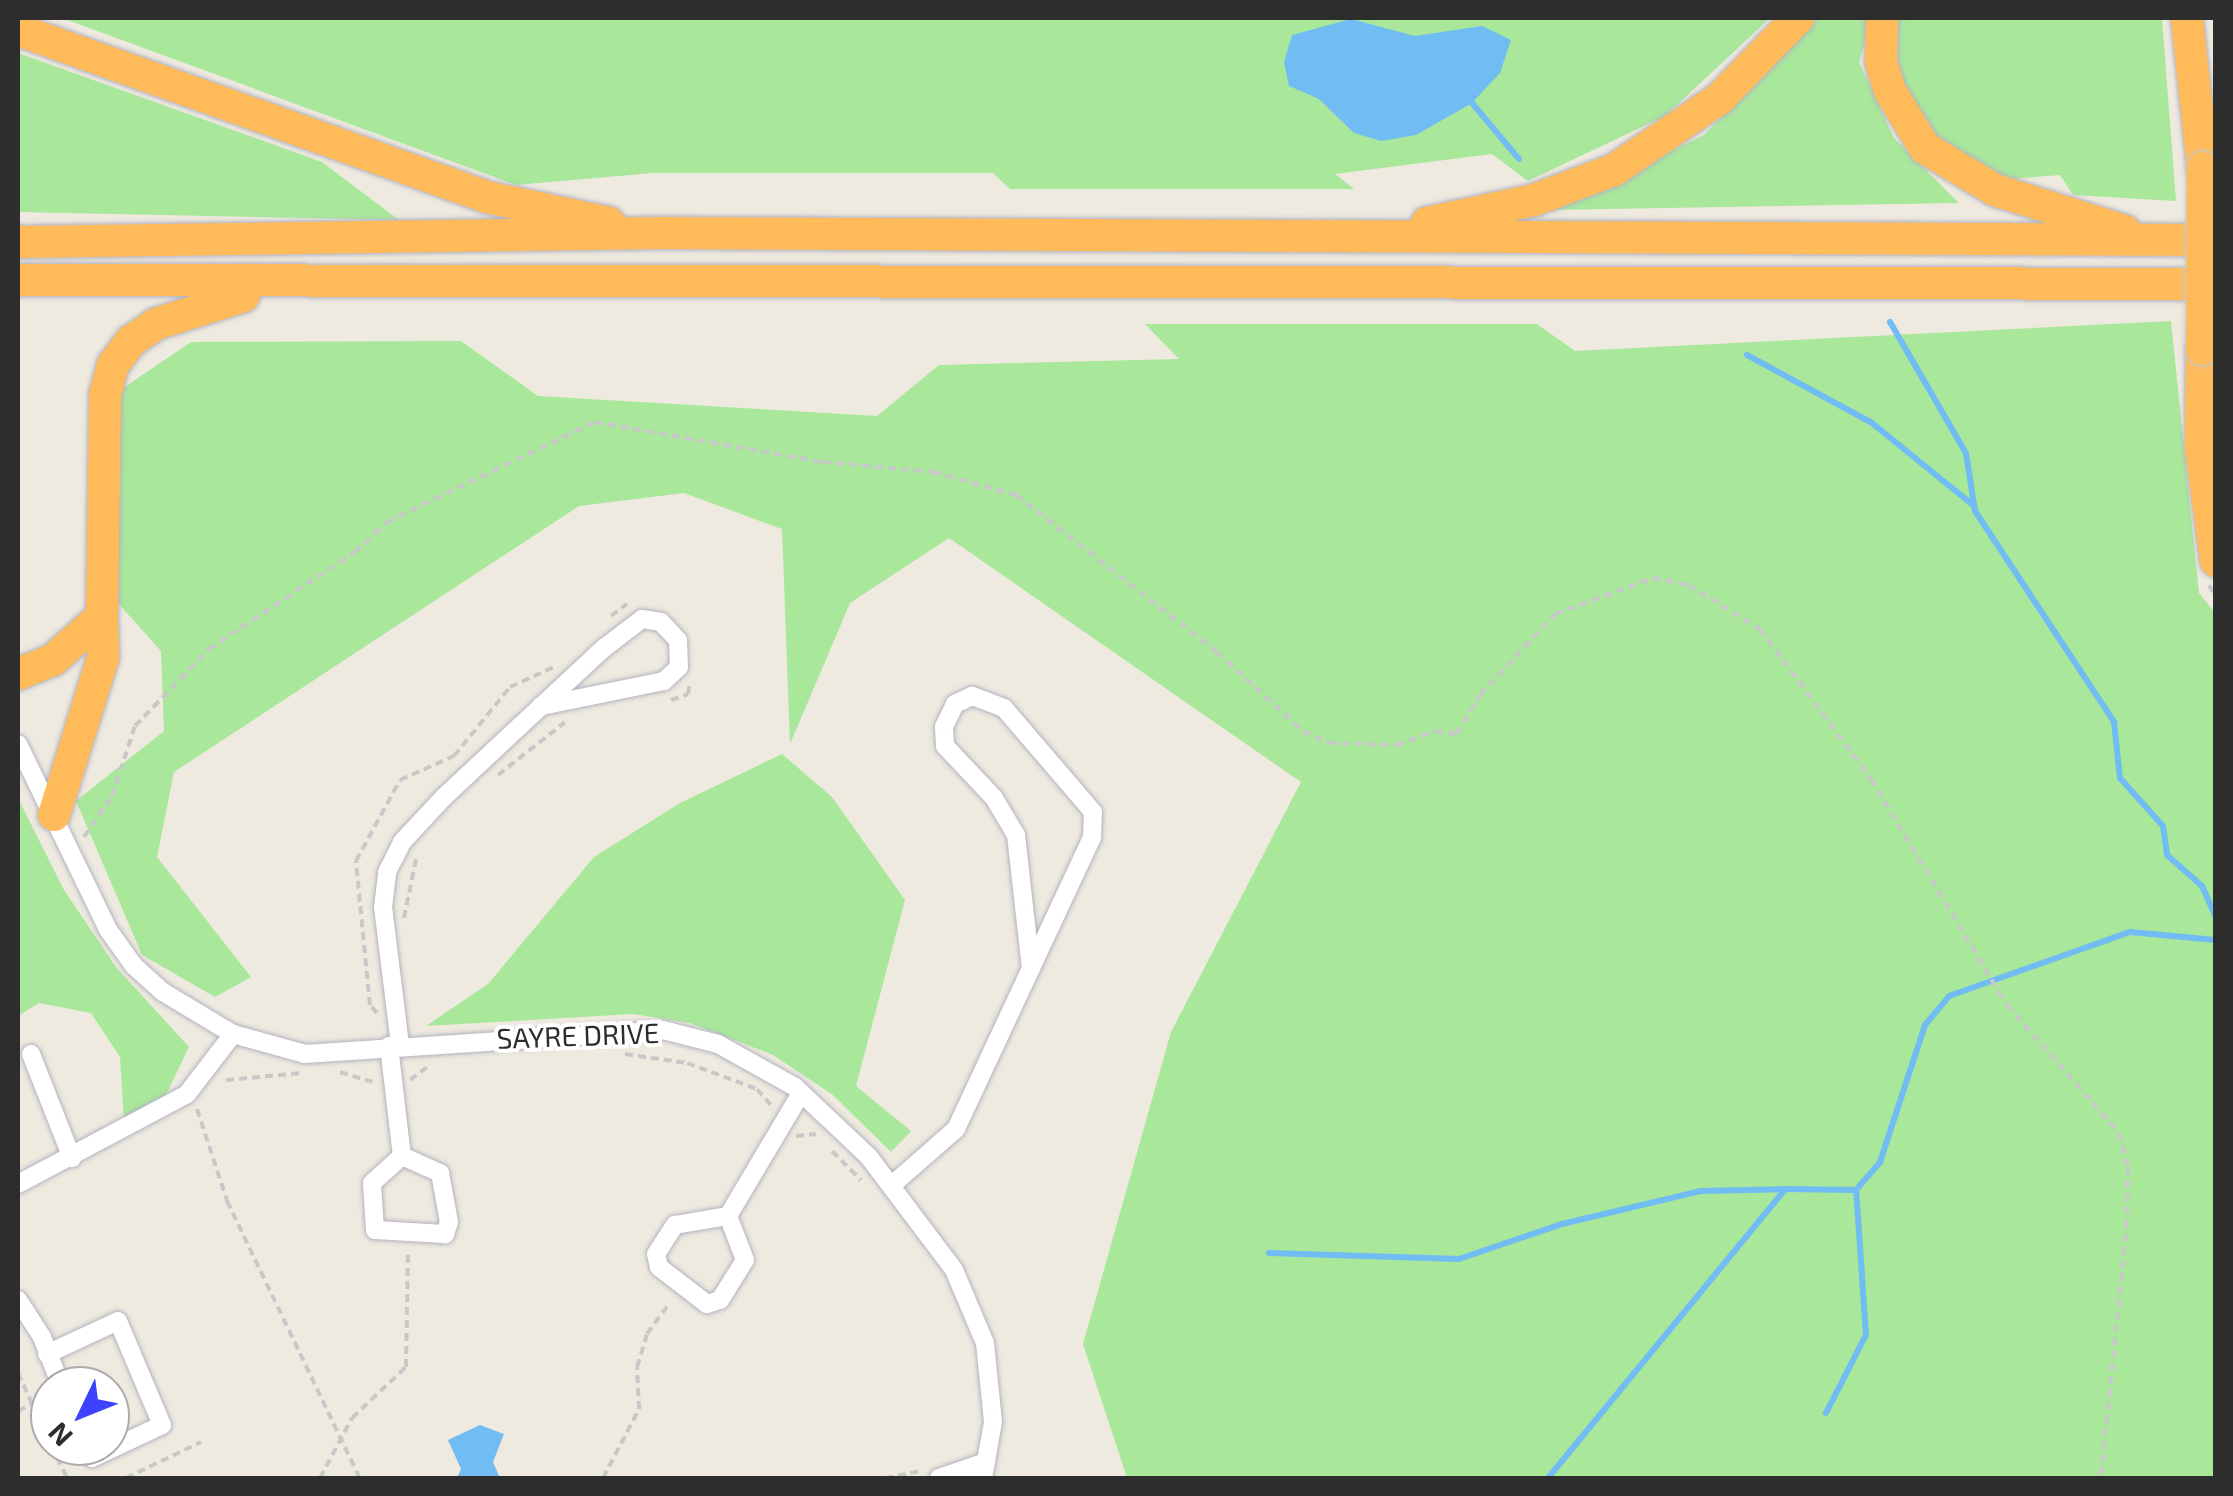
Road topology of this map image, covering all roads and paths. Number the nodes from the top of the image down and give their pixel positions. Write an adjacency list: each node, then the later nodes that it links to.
1 (1798, 18): 8 (highway)
2 (1882, 18): 9 (highway)
3 (2187, 18): 6 (highway)
4 (2208, 18): 6 (highway)
5 (18, 30): 7 (highway)
6 (2203, 124): 15 (highway, bridge)
7 (658, 233): 8 (highway); 11 (highway)
8 (1359, 236): 9 (highway)
9 (2152, 240): 10 (highway)
10 (2216, 240)
11 (18, 242)
12 (18, 280): 14 (highway)
13 (2216, 284): 14 (highway)
14 (297, 285): 16 (highway)
15 (2216, 562)
16 (102, 616): 17 (highway); 24 (highway)
17 (18, 674)
18 (688, 694): 19 (path)
19 (653, 703)
20 (541, 706): 20 (street); 30 (street)
21 (578, 714): 23 (path)
22 (18, 744): 24 (street, SAYRE DRIVE)
23 (492, 779)
24 (54, 815): 29 (street, SAYRE DRIVE)
25 (82, 841): 65 (path)
26 (422, 848): 27 (path)
27 (403, 928)
28 (1031, 968): 28 (street); 47 (street)
29 (233, 1034): 30 (street, SAYRE DRIVE); 37 (street)
30 (394, 1045): 38 (street); 39 (street, SAYRE DRIVE)
31 (31, 1054): 44 (street)
32 (608, 1054): 40 (path)
33 (444, 1064): 38 (path)
34 (319, 1072): 36 (path)
35 (333, 1072): 38 (path)
36 (226, 1080)
37 (190, 1092): 44 (street); 56 (path)
38 (395, 1093): 43 (street)
39 (801, 1093): 40 (street); 47 (street, SAYRE DRIVE)
40 (782, 1126): 41 (path); 48 (street)
41 (819, 1135)
42 (829, 1147): 46 (path)
43 (402, 1156): 43 (street)
44 (72, 1158): 45 (street)
45 (18, 1184)
46 (866, 1185)
47 (892, 1185): 59 (street, SAYRE DRIVE)
48 (728, 1216): 48 (street)
49 (408, 1250): 56 (path)
50 (675, 1294): 63 (path)
51 (18, 1300): 52 (street)
52 (47, 1354): 53 (street); 57 (street)
53 (52, 1366)
54 (18, 1373): 55 (path)
55 (30, 1400)
56 (342, 1439): 61 (path); 62 (path)
57 (130, 1440)
58 (201, 1442): 60 (path)
59 (984, 1470): 64 (street, SAYRE DRIVE)
60 (126, 1478)
61 (320, 1478)
62 (360, 1478)
63 (603, 1478)
64 (939, 1478)
65 (2101, 1478)

